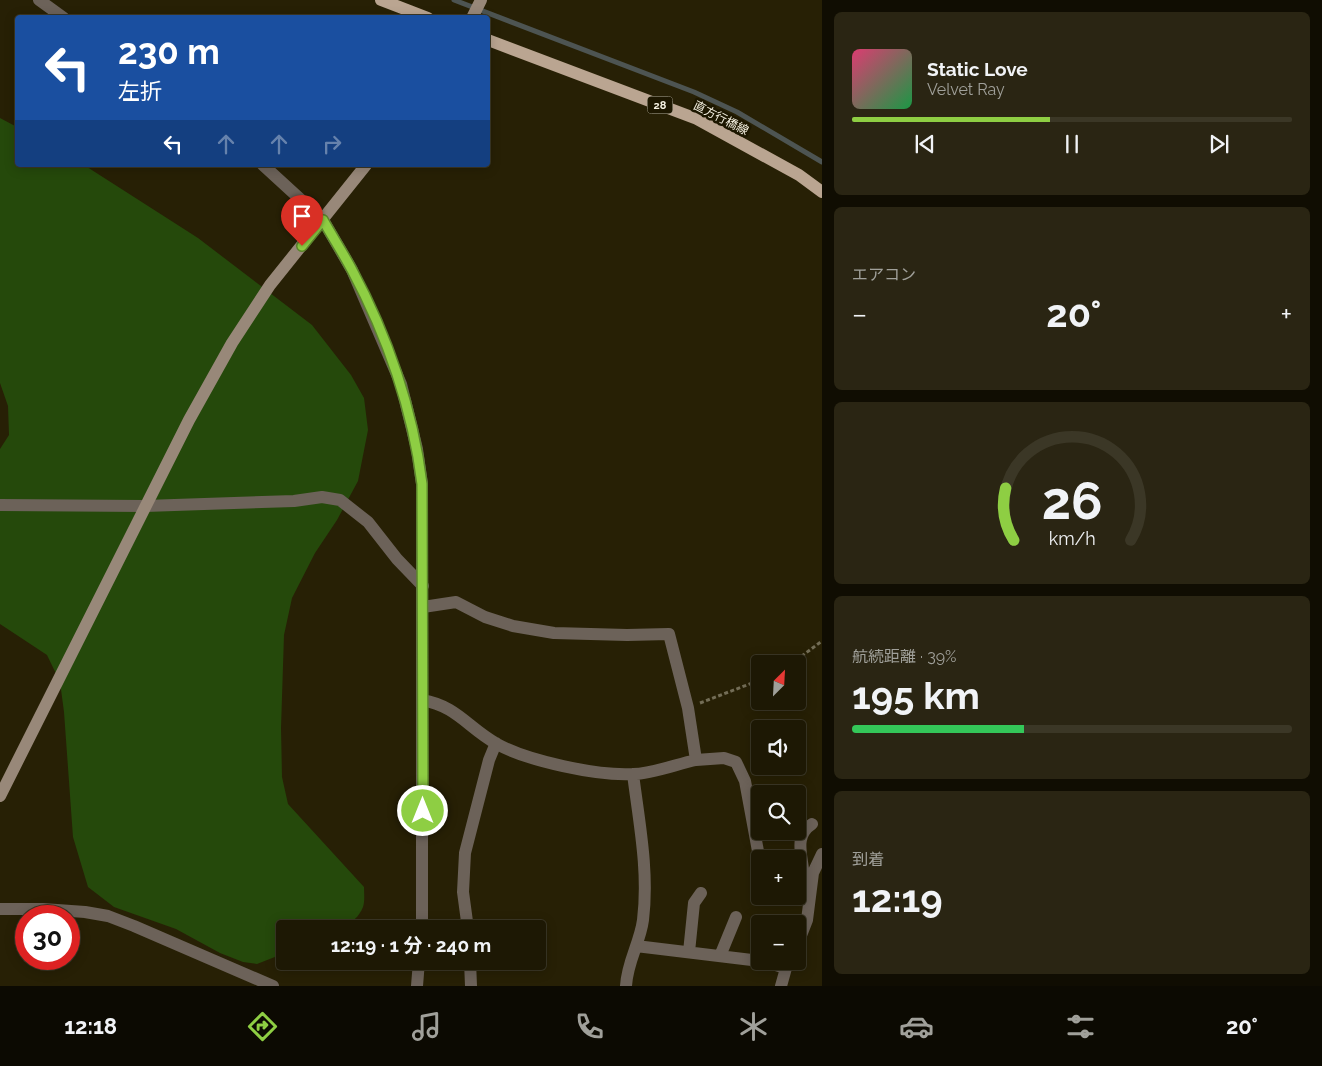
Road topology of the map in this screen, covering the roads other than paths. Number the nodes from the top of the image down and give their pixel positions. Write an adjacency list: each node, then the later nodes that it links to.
1 (39, 0): 4 (street)
2 (381, 0): 5 (main road)
3 (481, 0): 6 (street)
4 (60, 15)
5 (420, 15)
6 (474, 15)
7 (490, 41): 10 (main road, 直方行橋線 / 28)
8 (265, 167): 11 (street)
9 (364, 167): 11 (street)
10 (822, 192)
11 (323, 220): 13 (street); 14 (street)
12 (0, 505): 13 (street)
13 (145, 506): 14 (street); 20 (street)
14 (423, 586): 15 (street)
15 (423, 606): 16 (street); 18 (street)
16 (422, 700): 17 (street); 30 (street)
17 (496, 743): 19 (street); 31 (street)
18 (696, 760): 19 (street); 22 (street)
19 (634, 774): 33 (street)
20 (0, 796)
21 (812, 824): 23 (street)
22 (758, 850)
23 (801, 850)
24 (822, 854): 25 (street)
25 (806, 869)
26 (701, 893): 34 (street)
27 (806, 904): 32 (street)
28 (0, 910): 40 (street)
29 (736, 918): 35 (street)
30 (422, 920)
31 (467, 920)
32 (806, 923)
33 (636, 946): 34 (street); 43 (street)
34 (689, 952): 35 (street)
35 (720, 956): 36 (street)
36 (751, 960)
37 (418, 970): 41 (street)
38 (470, 970): 42 (street)
39 (785, 970): 44 (street)
40 (273, 986)
41 (417, 986)
42 (471, 986)
43 (626, 986)
44 (781, 986)

